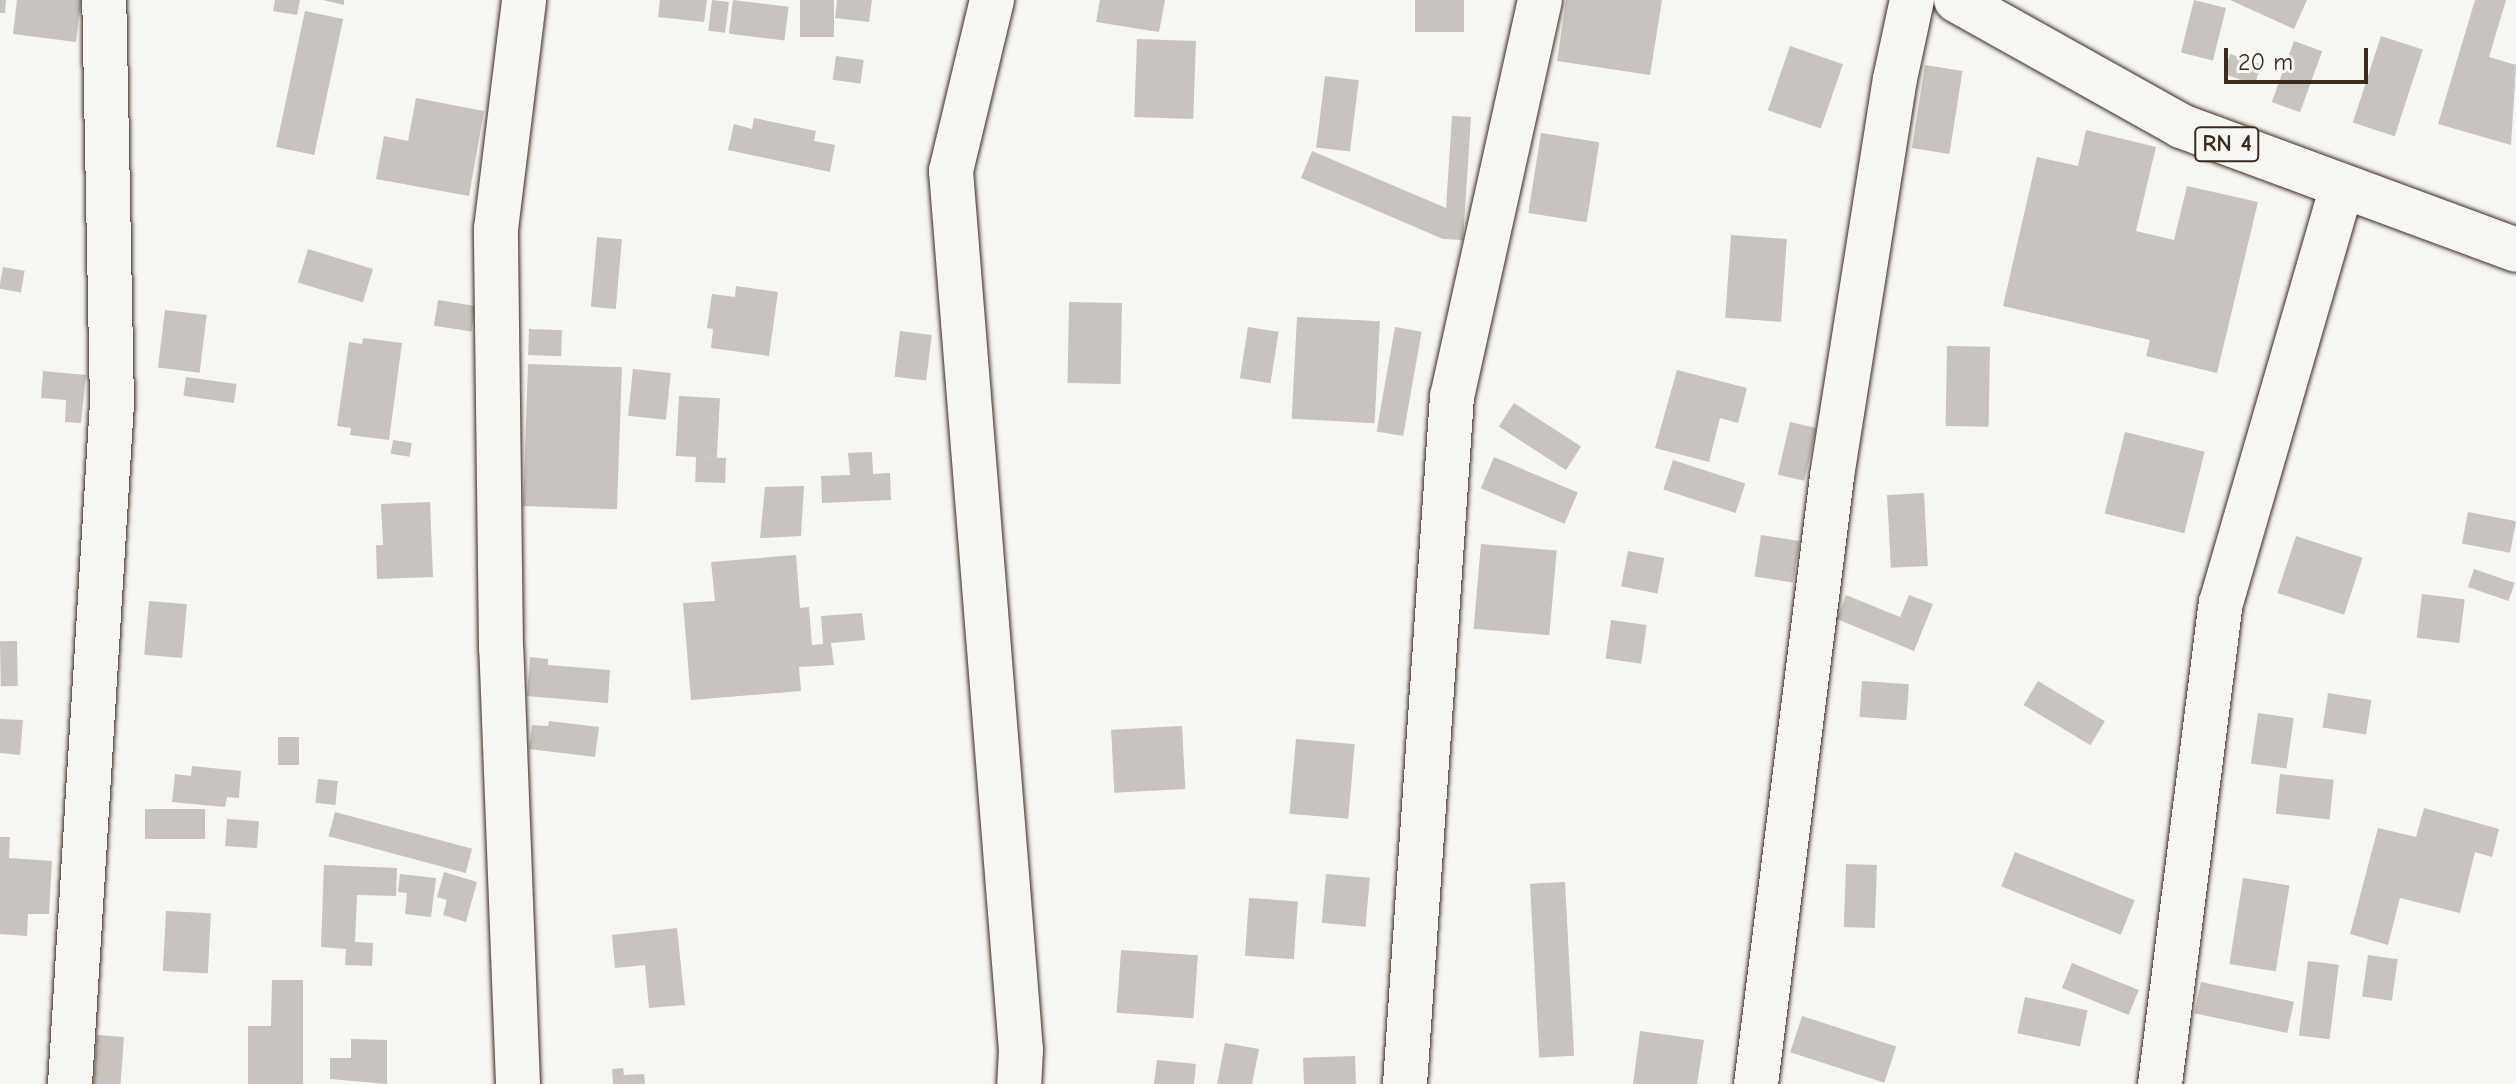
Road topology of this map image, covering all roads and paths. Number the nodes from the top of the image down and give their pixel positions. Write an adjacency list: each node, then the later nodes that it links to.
1 (104, 0): 9 (street)
2 (524, 0): 10 (street)
3 (992, 0): 11 (street)
4 (1540, 0): 12 (street)
5 (1912, 0): 13 (street)
6 (1956, 0): 7 (street, RN 4)
7 (2341, 189): 8 (street, RN 4); 14 (street)
8 (2516, 250)
9 (70, 1084)
10 (518, 1084)
11 (1019, 1084)
12 (1405, 1084)
13 (1756, 1084)
14 (2160, 1084)

